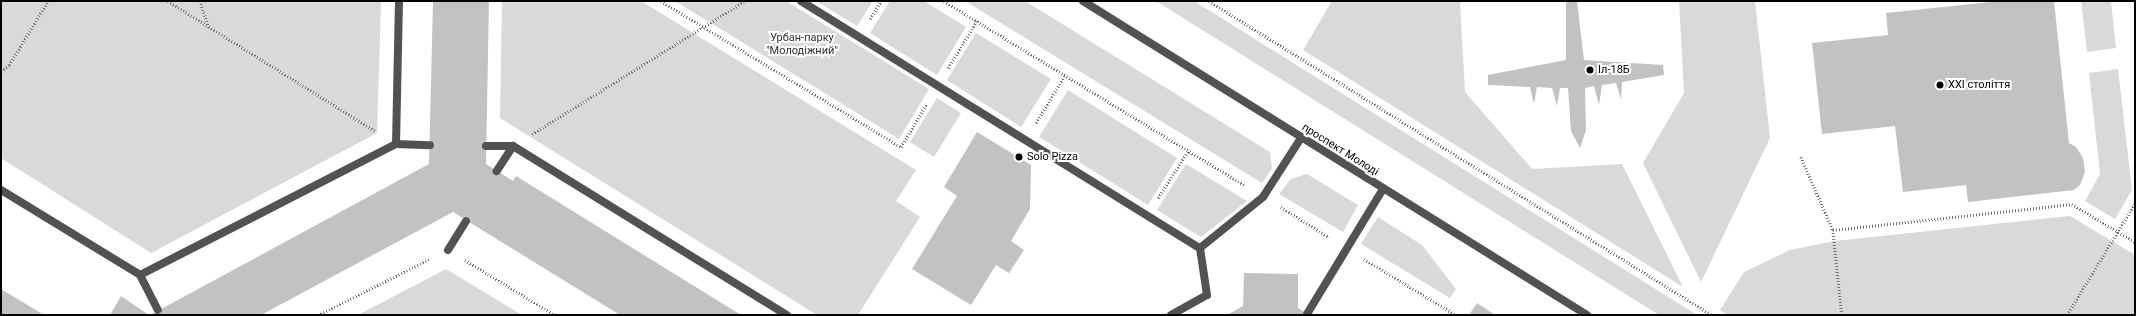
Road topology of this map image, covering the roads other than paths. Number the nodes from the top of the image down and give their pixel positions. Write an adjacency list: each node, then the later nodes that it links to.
1 (399, 1): 5 (street)
2 (801, 1): 13 (street)
3 (1083, 1): 4 (street, проспект Молоді)
4 (1301, 138): 10 (street, проспект Молоді); 13 (street)
5 (396, 144): 6 (street); 15 (street)
6 (430, 145)
7 (486, 146): 8 (street)
8 (513, 146): 9 (street); 18 (street)
9 (497, 171)
10 (1382, 189): 17 (street); 20 (street, проспект Молоді)
11 (1, 190): 15 (street)
12 (466, 221): 14 (street)
13 (1200, 248): 19 (street)
14 (448, 250)
15 (140, 275): 16 (street)
16 (158, 310)
17 (1307, 314)
18 (787, 315)
19 (1171, 315)
20 (1587, 315)

